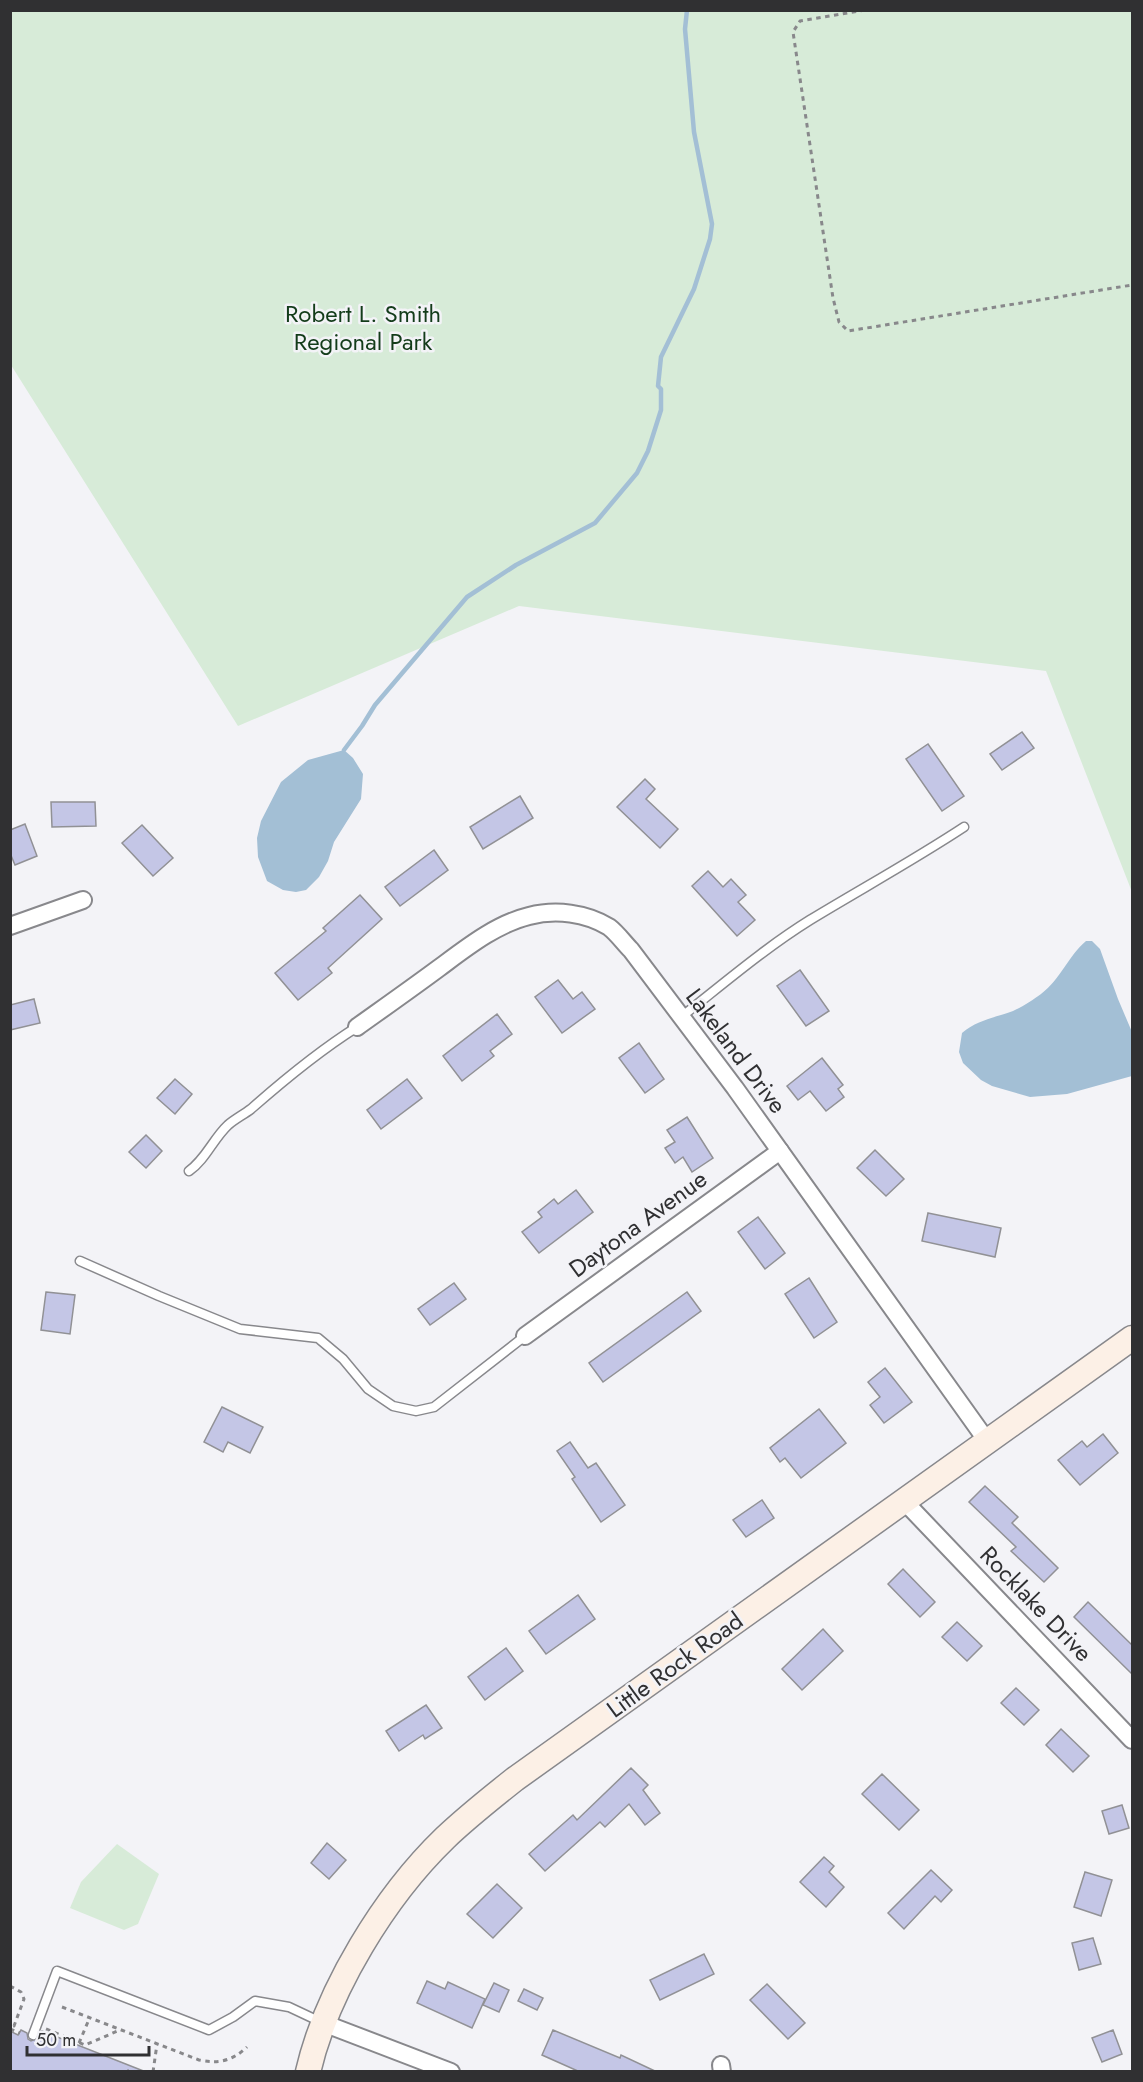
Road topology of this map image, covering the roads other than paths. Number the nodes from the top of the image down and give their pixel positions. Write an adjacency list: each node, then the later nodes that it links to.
1 (964, 827): 4 (lane)
2 (83, 900): 3 (street)
3 (10, 926)
4 (681, 1017): 5 (street, Lakeland Drive); 6 (street, Lakeland Drive)
5 (357, 1027): 7 (lane)
6 (780, 1151): 9 (street, Daytona Avenue); 11 (street, Lakeland Drive)
7 (189, 1171)
8 (80, 1261): 9 (lane)
9 (525, 1336)
10 (1132, 1338): 11 (main road, Little Rock Road)
11 (987, 1441): 12 (main road, Little Rock Road)
12 (904, 1501): 13 (street, Rocklake Drive); 14 (main road, Little Rock Road)
13 (1132, 1740)
14 (323, 2024): 15 (lane); 16 (main road, Little Rock Road); 17 (street)
15 (33, 2035)
16 (308, 2072)
17 (451, 2072)

